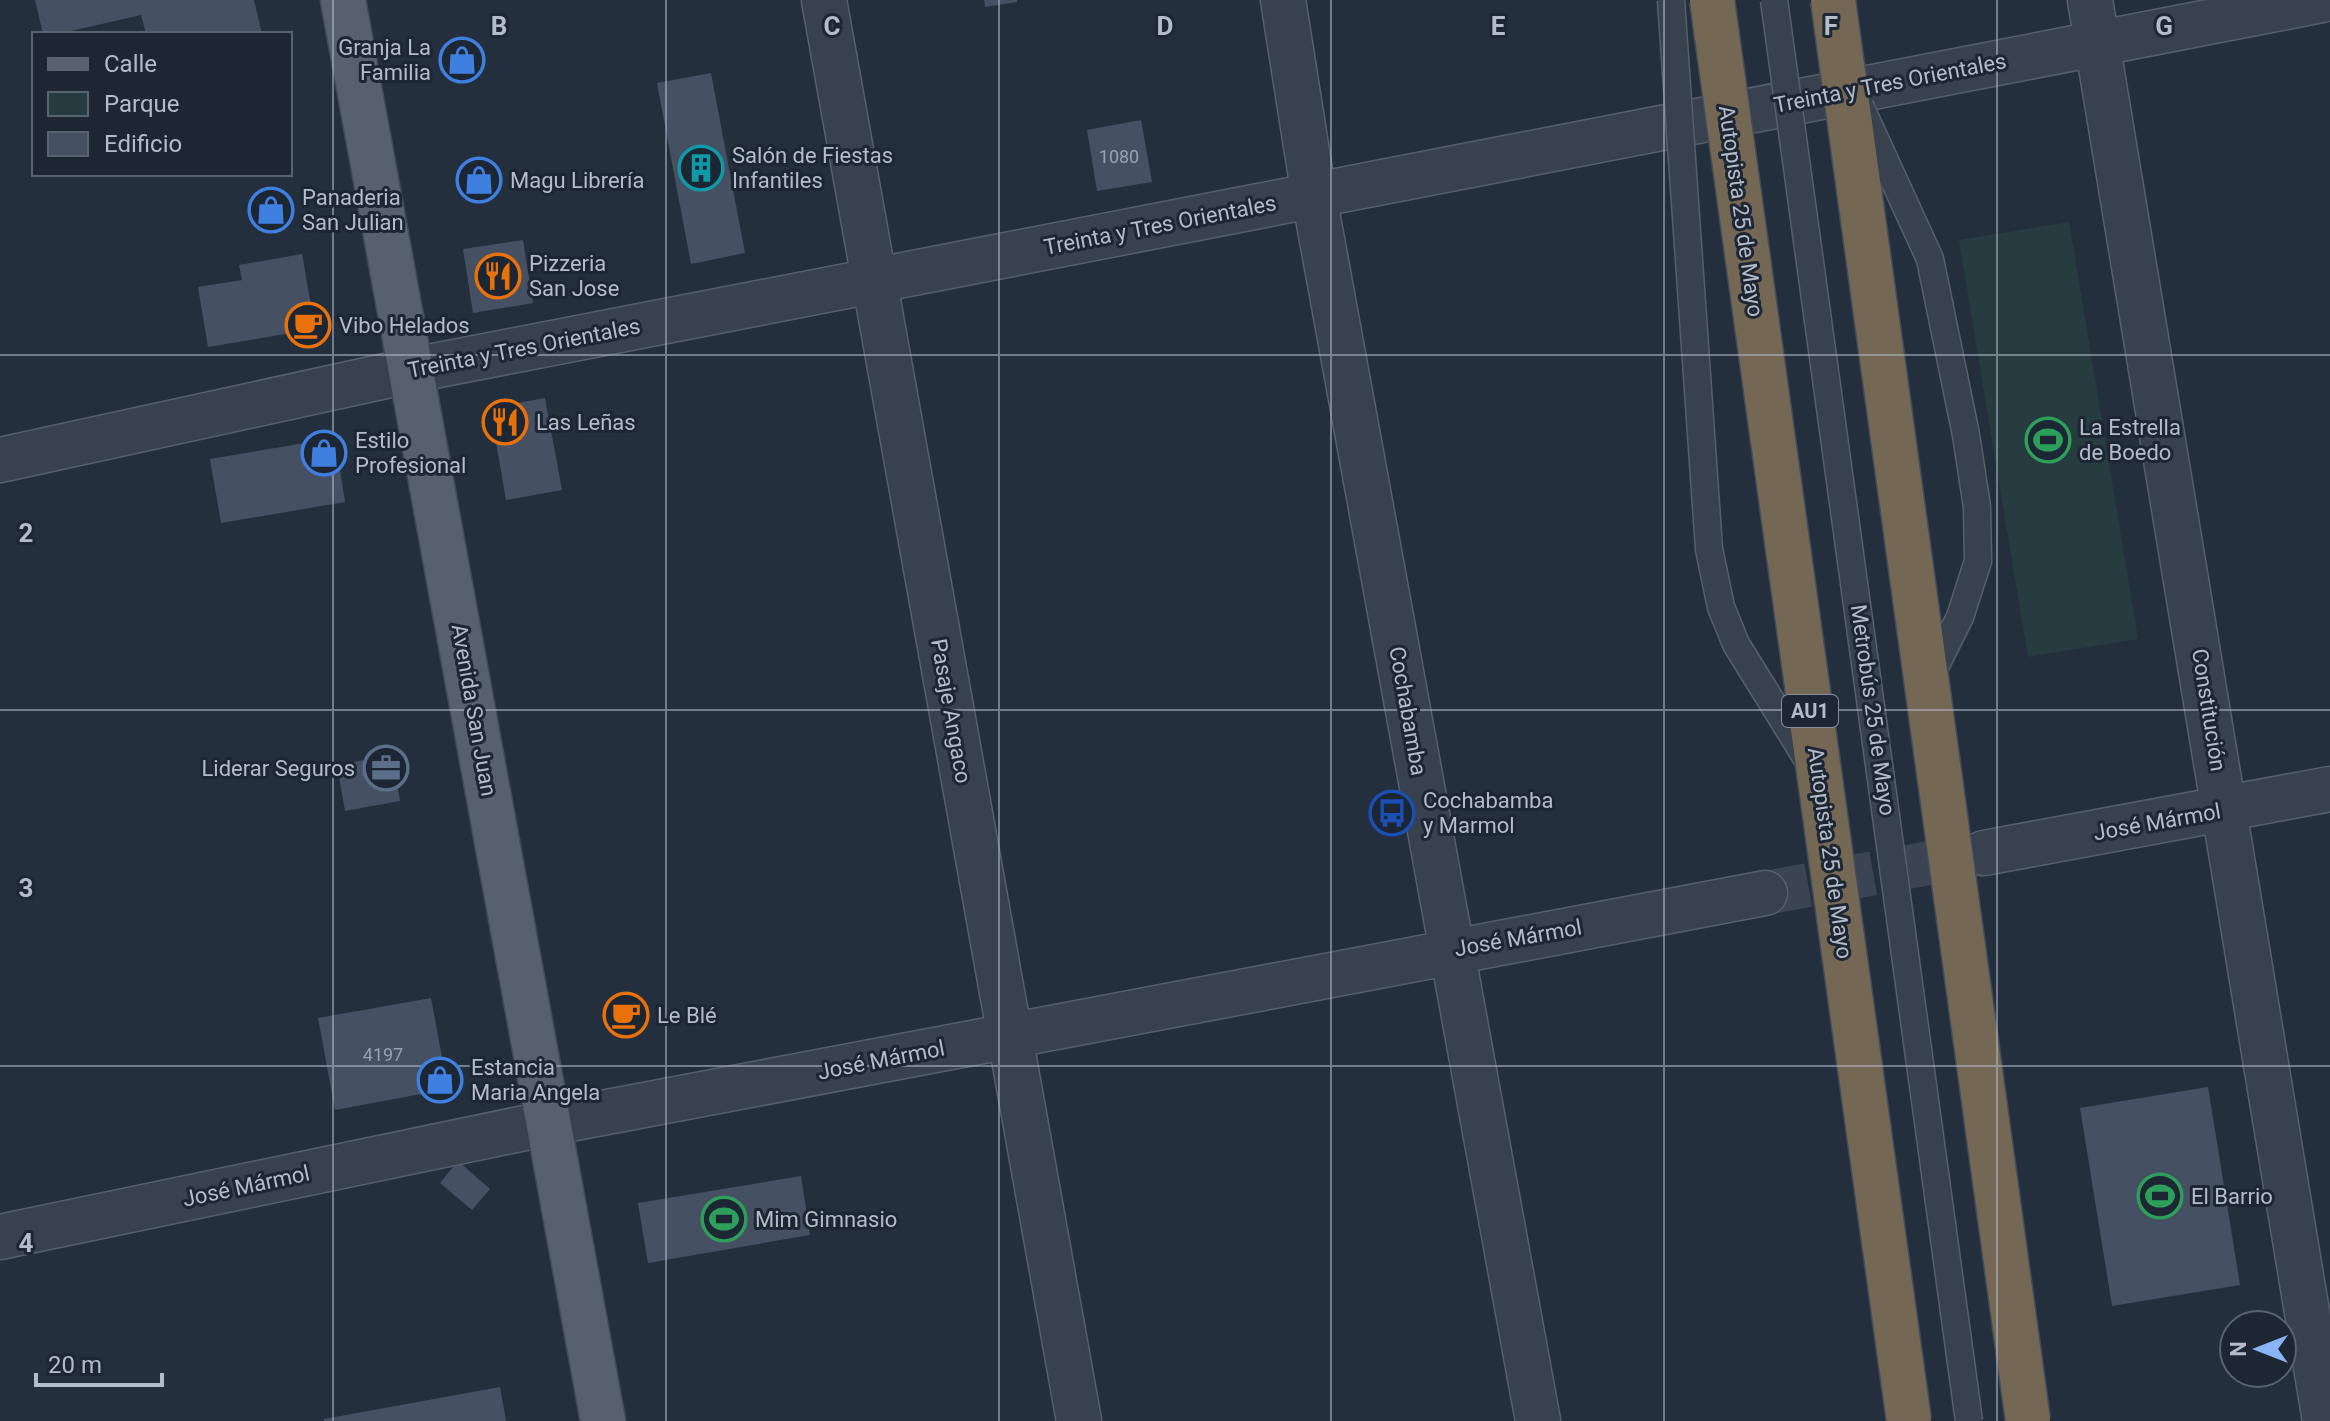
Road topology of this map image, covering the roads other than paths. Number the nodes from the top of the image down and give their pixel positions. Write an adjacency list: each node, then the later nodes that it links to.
1 (343, 0): 14 (main road, Avenida San Juan)
2 (824, 0): 13 (street, Pasaje Angaco)
3 (1283, 0): 12 (street, Cochabamba)
4 (1671, 0): 17 (lane, bridge)
5 (1712, 0): 17 (highway, Autopista 25 de Mayo / AU1, bridge)
6 (1774, 0): 30 (lane, Metrobús 25 de Mayo, bridge)
7 (1833, 0): 11 (highway, bridge)
8 (2090, 0): 10 (street, Constitución)
9 (2322, 0): 10 (street, Treinta y Tres Orientales)
10 (2098, 42): 12 (street, Treinta y Tres Orientales); 19 (street, Constitución)
11 (1843, 68): 16 (highway, bridge); 16 (lane, bridge)
12 (1314, 196): 13 (street, Treinta y Tres Orientales); 22 (street, Cochabamba)
13 (876, 279): 14 (street, Treinta y Tres Orientales); 23 (street, Pasaje Angaco)
14 (413, 370): 15 (street, Treinta y Tres Orientales); 24 (main road, Avenida San Juan)
15 (0, 460)
16 (1927, 684): 31 (highway, bridge)
17 (1820, 779): 29 (highway, Autopista 25 de Mayo / AU1, bridge)
18 (2330, 789): 19 (street, José Mármol)
19 (2226, 810): 20 (street, José Mármol); 32 (street, Constitución)
20 (1984, 853)
21 (1765, 893): 22 (street, José Mármol)
22 (1452, 950): 23 (street, José Mármol); 28 (street, Cochabamba)
23 (1008, 1036): 24 (street, José Mármol); 27 (street, Pasaje Angaco)
24 (549, 1123): 25 (street, José Mármol); 26 (main road, Avenida San Juan)
25 (0, 1237)
26 (603, 1421)
27 (1079, 1421)
28 (1538, 1421)
29 (1909, 1421)
30 (1969, 1421)
31 (2028, 1421)
32 (2325, 1421)

